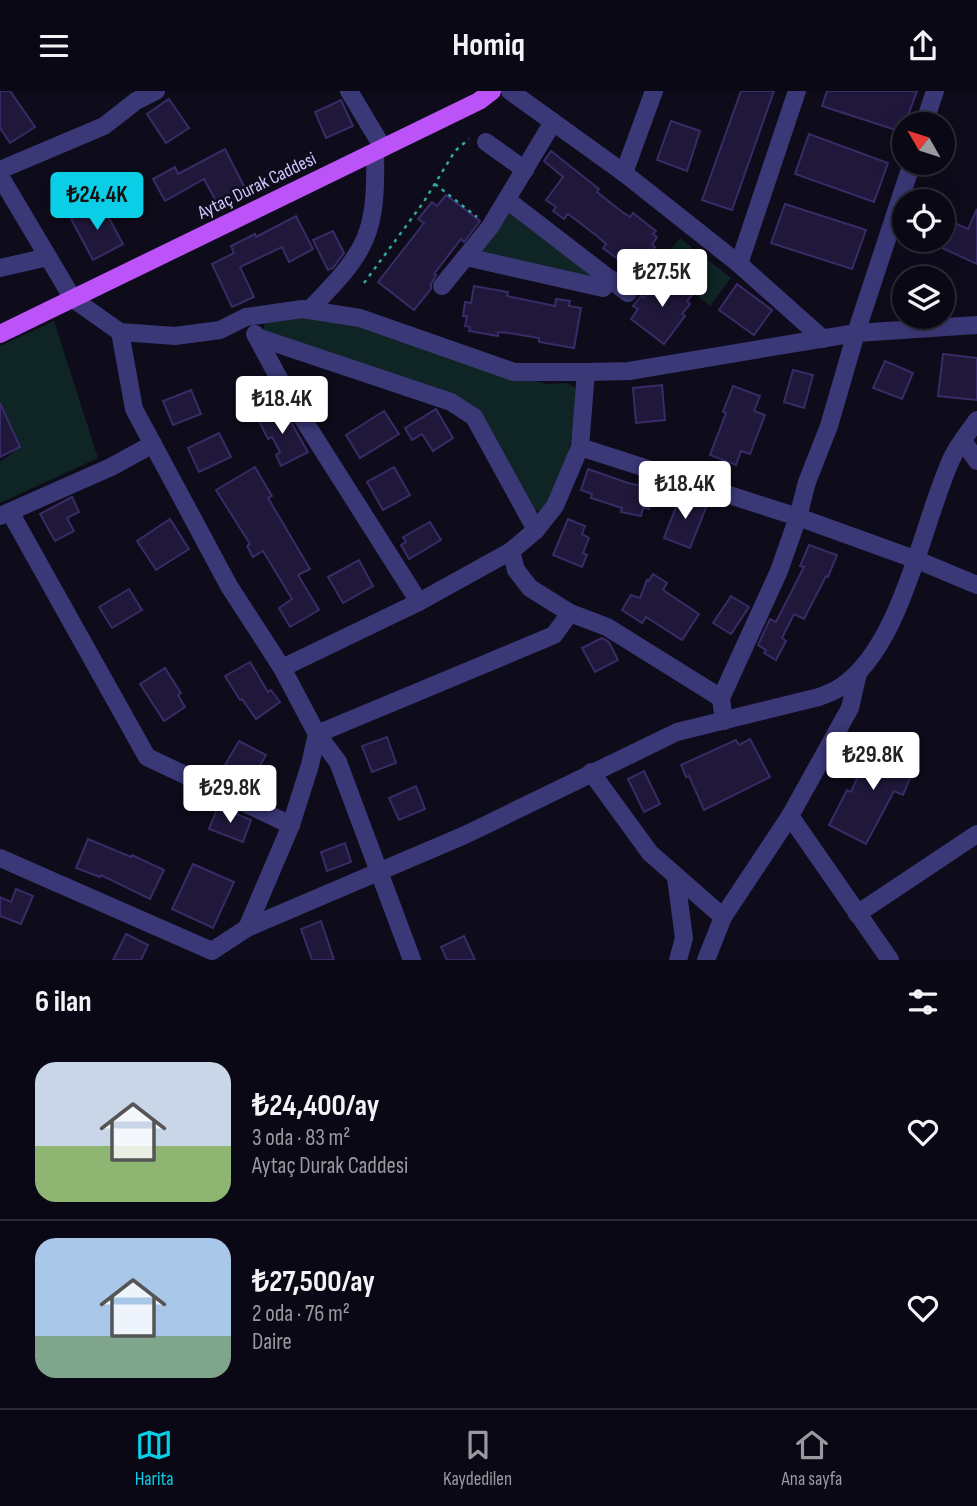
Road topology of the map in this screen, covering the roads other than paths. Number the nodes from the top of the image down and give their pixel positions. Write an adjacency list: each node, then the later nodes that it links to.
1 (156, 91): 8 (street)
2 (349, 91): 12 (street)
3 (492, 91): 12 (main road, Aytaç Durak Caddesi)
4 (510, 91): 10 (street)
5 (654, 91): 15 (street)
6 (797, 91): 21 (street)
7 (935, 91): 9 (street)
8 (133, 96): 13 (street)
9 (928, 112)
10 (554, 122): 14 (street); 15 (street)
11 (486, 142): 14 (street)
12 (379, 150): 26 (main road, Aytaç Durak Caddesi); 27 (street)
13 (0, 170)
14 (525, 170): 18 (street)
15 (624, 173): 21 (street)
16 (908, 175): 31 (street)
17 (0, 176): 19 (street)
18 (507, 200): 20 (street); 23 (street)
19 (48, 257): 22 (street); 26 (street)
20 (466, 257): 23 (street); 24 (street)
21 (739, 264): 34 (street)
22 (0, 268)
23 (611, 279): 25 (street)
24 (442, 286)
25 (628, 293)
26 (73, 299): 30 (street); 32 (main road, Aytaç Durak Caddesi)
27 (309, 310): 28 (street); 35 (street)
28 (246, 317): 30 (street); 33 (street)
29 (977, 325): 31 (street)
30 (120, 332): 38 (street)
31 (856, 333): 34 (street); 42 (street)
32 (0, 334)
33 (257, 337): 43 (street); 47 (street)
34 (823, 339): 35 (street)
35 (586, 372): 39 (street)
36 (977, 420): 37 (street)
37 (963, 441): 40 (street); 45 (street)
38 (153, 444): 41 (street); 49 (street)
39 (580, 447): 42 (street); 43 (street)
40 (977, 461)
41 (5, 514): 56 (street)
42 (798, 517): 45 (street); 51 (street)
43 (536, 530): 44 (street)
44 (511, 551): 47 (street); 48 (street)
45 (917, 559): 46 (street); 50 (street)
46 (977, 585)
47 (419, 602): 49 (street)
48 (570, 613): 51 (street); 53 (street)
49 (282, 668): 53 (street)
50 (858, 673): 52 (street); 55 (street)
51 (721, 698): 52 (street)
52 (724, 720): 54 (street)
53 (317, 734): 56 (street); 59 (street)
54 (592, 772): 59 (street); 60 (street)
55 (790, 816): 61 (street); 62 (street)
56 (290, 825): 63 (street)
57 (977, 834): 61 (street)
58 (0, 858): 64 (street)
59 (380, 873): 63 (street); 65 (street)
60 (676, 878): 62 (street); 66 (street)
61 (857, 914): 68 (street)
62 (723, 917): 67 (street)
63 (247, 928): 64 (street)
64 (216, 954)
65 (412, 960)
66 (678, 960)
67 (706, 960)
68 (890, 960)

